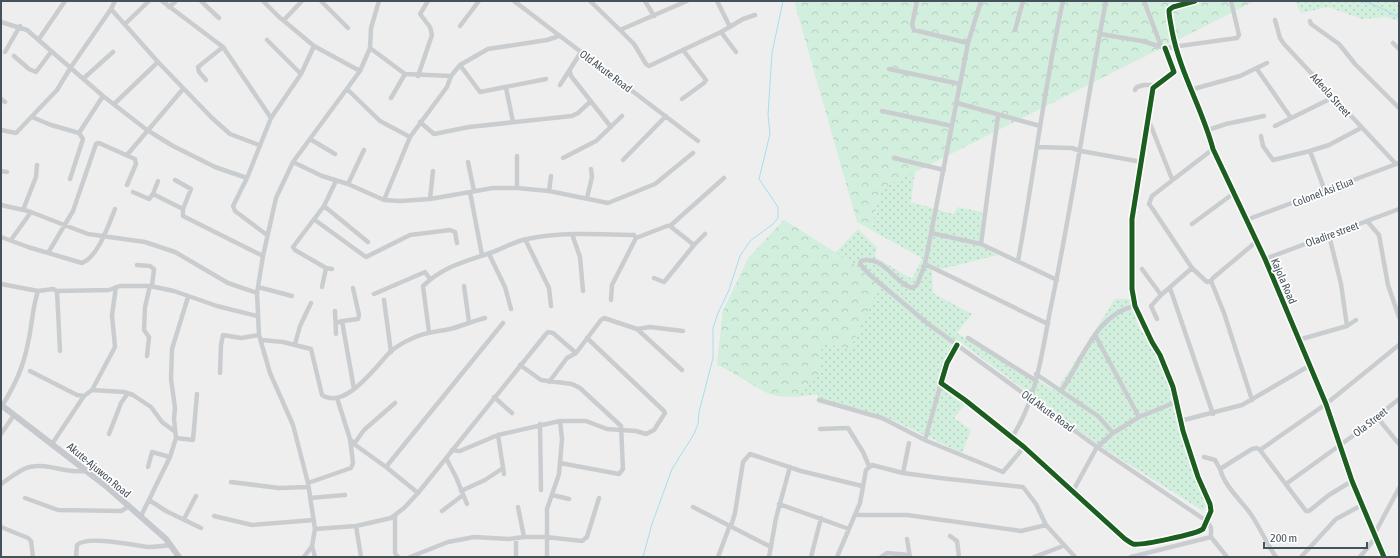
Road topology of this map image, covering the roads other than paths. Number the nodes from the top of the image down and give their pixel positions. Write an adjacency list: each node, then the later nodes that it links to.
1 (65, 1): 45 (street)
2 (115, 1): 27 (street)
3 (149, 1): 35 (street)
4 (162, 1): 26 (street)
5 (176, 1): 26 (street)
6 (201, 1): 30 (street)
7 (263, 1): 31 (street)
8 (302, 1): 31 (street)
9 (321, 1): 39 (street)
10 (379, 1): 53 (street)
11 (428, 1): 72 (street)
12 (480, 1): 37 (street)
13 (514, 1): 44 (street, Old Akute Road)
14 (590, 1): 40 (street)
15 (645, 1): 29 (street)
16 (687, 1): 29 (street)
17 (716, 1): 38 (street)
18 (917, 1): 47 (street)
19 (981, 1): 47 (street)
20 (1023, 1): 41 (street)
21 (1063, 1): 105 (street)
22 (1106, 1): 43 (street)
23 (1144, 1): 51 (street)
24 (1195, 1): 52 (street, Kajola Road)
25 (1231, 1): 52 (street)
26 (169, 7): 50 (street)
27 (111, 9): 35 (street); 65 (street)
28 (755, 15): 38 (street)
29 (654, 16): 40 (street)
30 (219, 18)
31 (284, 20): 49 (street)
32 (1275, 20): 87 (street, Adeola Street)
33 (1310, 21): 92 (street)
34 (1, 22): 36 (street)
35 (125, 24): 62 (street)
36 (20, 26): 45 (street); 56 (street)
37 (460, 26)
38 (730, 27): 42 (street)
39 (348, 28)
40 (620, 30): 54 (street)
41 (1015, 30)
42 (721, 32): 54 (street); 60 (street)
43 (1100, 34): 51 (street); 121 (street)
44 (559, 36): 59 (street, Old Akute Road); 64 (street)
45 (39, 39): 57 (street)
46 (267, 40): 70 (street)
47 (968, 43): 77 (street)
48 (1393, 43): 55 (street)
49 (314, 46): 68 (street); 70 (street)
50 (223, 47): 76 (street); 99 (street)
51 (1163, 47): 52 (street); 79 (street)
52 (1175, 47): 84 (street, Kajola Road)
53 (370, 48): 68 (street); 71 (street)
54 (683, 50): 88 (street)
55 (1399, 50)
56 (5, 52)
57 (51, 52): 61 (street); 65 (street)
58 (113, 52): 74 (street)
59 (581, 52): 69 (street); 95 (street, Old Akute Road)
60 (736, 52)
61 (14, 56)
62 (158, 62): 81 (street); 91 (street)
63 (1268, 63): 67 (street)
64 (460, 65): 73 (street); 80 (street)
65 (71, 67): 74 (street); 98 (street)
66 (889, 68): 77 (street)
67 (1257, 69): 84 (street); 100 (street)
68 (360, 71): 82 (street)
69 (570, 72): 78 (street); 89 (street)
70 (301, 74): 99 (street)
71 (405, 74): 72 (street); 86 (street)
72 (418, 76): 73 (street)
73 (451, 76): 102 (street)
74 (84, 78): 85 (street)
75 (546, 79): 80 (street)
76 (206, 80)
77 (960, 84): 90 (street)
78 (560, 85)
79 (1155, 85): 83 (street); 101 (street)
80 (506, 88): 103 (street)
81 (183, 89): 110 (street); 117 (street)
82 (347, 89): 114 (street); 115 (street)
83 (1135, 90)
84 (1190, 90): 111 (street, Kajola Road)
85 (103, 96): 91 (street); 112 (street)
86 (391, 98)
87 (1332, 98): 100 (street); 108 (street, Adeola Street)
88 (682, 99)
89 (591, 101): 103 (street); 107 (street)
90 (957, 103): 96 (street); 104 (street)
91 (114, 104): 110 (street)
92 (1399, 108)
93 (882, 111): 104 (street)
94 (622, 116): 107 (street)
95 (666, 116): 116 (street, Old Akute Road); 129 (street)
96 (998, 116): 105 (street); 186 (street)
97 (1264, 116): 111 (street)
98 (32, 117): 109 (street); 112 (street)
99 (271, 118): 117 (street)
100 (1291, 118): 106 (street)
101 (1148, 120): 132 (street); 144 (street)
102 (420, 122): 103 (street); 114 (street)
103 (513, 122)
104 (952, 126): 136 (street)
105 (1040, 126): 118 (street)
106 (1275, 126)
107 (611, 127): 127 (street)
108 (1361, 128): 122 (street); 133 (street, Adeola Street)
109 (1, 130)
110 (147, 130): 125 (street); 141 (street)
111 (1208, 130): 119 (street, Kajola Road)
112 (79, 133): 143 (street)
113 (1261, 136): 122 (street)
114 (410, 137): 159 (street)
115 (310, 139): 124 (street); 130 (street)
116 (698, 140)
117 (259, 145): 141 (street)
118 (1037, 147): 121 (street); 193 (street)
119 (1213, 149): 144 (street); 155 (street, Kajola Road)
120 (364, 150): 148 (street)
121 (1080, 151): 132 (street); 202 (street)
122 (1310, 151): 153 (street)
123 (693, 153): 157 (street)
124 (335, 154)
125 (127, 155): 149 (street); 171 (street)
126 (517, 156): 150 (street)
127 (563, 158)
128 (894, 158): 136 (street)
129 (624, 160)
130 (293, 162): 147 (street); 176 (street)
131 (468, 162): 151 (street)
132 (1142, 162): 224 (street)
133 (1397, 164): 153 (street, Colonel Asi Elua)
134 (37, 165): 165 (street)
135 (591, 169): 157 (street)
136 (944, 170): 173 (street)
137 (1, 171): 139 (street)
138 (432, 171): 158 (street)
139 (7, 172)
140 (551, 176): 152 (street)
141 (247, 178): 176 (street)
142 (724, 178): 172 (street)
143 (70, 179)
144 (1172, 179): 197 (street)
145 (175, 180): 163 (street)
146 (158, 181): 156 (street)
147 (336, 181): 148 (street); 161 (street)
148 (348, 184): 159 (street)
149 (127, 185)
150 (517, 188): 151 (street); 152 (street)
151 (472, 191): 158 (street); 190 (street)
152 (549, 191): 157 (street)
153 (1325, 191): 168 (street, Colonel Asi Elua)
154 (133, 192): 156 (street)
155 (1234, 193): 168 (street, Kajola Road); 170 (street)
156 (153, 194): 163 (street)
157 (587, 198)
158 (430, 199): 159 (street)
159 (384, 200)
160 (1, 205): 165 (street)
161 (324, 206): 167 (street); 183 (street)
162 (115, 209): 179 (street)
163 (183, 209): 191 (street)
164 (1399, 209): 169 (street, Oladire street)
165 (23, 210): 166 (street)
166 (31, 212): 171 (street); 182 (street)
167 (315, 220): 185 (street); 196 (street)
168 (1246, 220): 184 (street, Kajola Road)
169 (1367, 221): 177 (street, Oladire street); 228 (street)
170 (1192, 224)
171 (65, 226): 179 (street); 188 (street)
172 (670, 226): 180 (street); 187 (street)
173 (931, 233): 186 (street); 194 (street)
174 (572, 234): 180 (street); 181 (street); 214 (street)
175 (705, 234): 187 (street)
176 (267, 235): 191 (street)
177 (1330, 235): 192 (street, Oladire street); 237 (street)
178 (1, 237): 182 (street)
179 (103, 237): 188 (street); 215 (street)
180 (636, 238): 221 (street)
181 (525, 239): 189 (street); 223 (street)
182 (11, 240): 188 (street)
183 (368, 242)
184 (1256, 242): 192 (street, Kajola Road); 203 (street)
185 (457, 243)
186 (981, 244): 193 (street)
187 (694, 245): 200 (street)
188 (48, 253)
189 (489, 254): 190 (street); 225 (street)
190 (482, 255): 201 (street)
191 (263, 256): 208 (street)
192 (1264, 259): 246 (street, Kajola Road)
193 (1018, 260): 202 (street)
194 (925, 264): 236 (street); 248 (street, Old Akute Road)
195 (137, 265): 205 (street)
196 (326, 268): 198 (street); 209 (street)
197 (1192, 268): 203 (street); 211 (street)
198 (332, 269)
199 (1142, 269): 218 (street)
200 (654, 278)
201 (430, 279): 216 (street); 240 (street)
202 (1057, 280): 236 (street)
203 (1211, 281): 274 (street)
204 (1, 284): 212 (street)
205 (151, 286): 207 (street); 219 (street); 253 (street)
206 (464, 286): 233 (street)
207 (116, 287): 213 (street); 264 (street)
208 (258, 287): 215 (street); 217 (street)
209 (322, 287)
210 (353, 288): 232 (street)
211 (1170, 288): 218 (street); 280 (street)
212 (38, 291): 213 (street); 278 (street)
213 (58, 291): 250 (street)
214 (583, 291)
215 (257, 294): 227 (street)
216 (374, 294)
217 (292, 296)
218 (1161, 296): 230 (street)
219 (188, 297): 227 (street); 289 (street)
220 (384, 300): 251 (street)
221 (611, 300)
222 (311, 303): 247 (street)
223 (551, 306)
224 (1135, 306): 242 (street); 275 (street)
225 (511, 309)
226 (335, 311): 234 (street)
227 (257, 316): 243 (street)
228 (1399, 317)
229 (485, 318): 233 (street)
230 (1157, 319)
231 (1356, 320): 237 (street)
232 (342, 322): 234 (street); 263 (street)
233 (469, 322): 240 (street)
234 (336, 323): 241 (street)
235 (503, 323): 313 (street)
236 (1048, 324): 259 (street)
237 (1346, 326): 246 (street)
238 (637, 329): 239 (street); 244 (street); 256 (street)
239 (683, 331)
240 (429, 332): 251 (street)
241 (336, 334)
242 (1095, 335): 265 (street); 282 (street)
243 (260, 337): 247 (street); 258 (street); 324 (street)
244 (587, 338): 252 (street); 288 (street)
245 (968, 338): 260 (street)
246 (1298, 340): 255 (street, Kajola Road)
247 (294, 344): 270 (street)
248 (957, 345): 262 (street); 271 (street, Old Akute Road)
249 (1399, 345): 277 (street)
250 (60, 351)
251 (391, 352): 263 (street)
252 (576, 353): 254 (street); 261 (street)
253 (146, 356)
254 (520, 365): 261 (street); 269 (street)
255 (1309, 366): 274 (street); 277 (street, Kajola Road)
256 (682, 370)
257 (30, 372): 268 (street)
258 (220, 373)
259 (1036, 374): 260 (street); 265 (street)
260 (1035, 380): 271 (street)
261 (549, 382): 288 (street)
262 (941, 383): 294 (street); 297 (street)
263 (354, 389): 270 (street)
264 (92, 390): 266 (street); 268 (street)
265 (1061, 391): 290 (street)
266 (128, 392): 289 (street); 292 (street)
267 (198, 394): 295 (street)
268 (84, 396): 299 (street)
269 (494, 397): 279 (street); 305 (street)
270 (337, 398): 296 (street)
271 (1030, 398): 294 (street); 304 (street, Old Akute Road)
272 (1399, 399): 283 (street, Ola Street)
273 (819, 400): 297 (street)
274 (1252, 400): 280 (street)
275 (1176, 402): 282 (street); 285 (street)
276 (395, 403): 300 (street)
277 (1326, 404): 302 (street, Kajola Road); 306 (street)
278 (1, 406): 281 (main road, Akute-Ajuwon Road)
279 (512, 413)
280 (1213, 414): 285 (street)
281 (14, 415): 291 (street); 299 (main road, Akute-Ajuwon Road)
282 (1139, 417): 290 (street)
283 (1377, 417): 301 (street); 302 (street, Ola Street)
284 (560, 421): 286 (street); 288 (street); 310 (street)
285 (1180, 421): 353 (street)
286 (540, 424): 293 (street); 327 (street)
287 (820, 429): 311 (street)
288 (620, 430): 310 (street)
289 (174, 431): 295 (street)
290 (1113, 433): 304 (street)
291 (1, 434)
292 (109, 434)
293 (498, 435): 305 (street); 315 (street)
294 (1012, 437): 303 (street)
295 (176, 438): 308 (street)
296 (350, 438): 300 (street); 324 (street)
297 (924, 440): 303 (street)
298 (909, 443): 318 (street)
299 (52, 444): 317 (main road, Akute-Ajuwon Road)
300 (354, 444): 313 (street)
301 (1399, 444)
302 (1340, 445): 320 (street, Kajola Road); 323 (street, Ola Street)
303 (1024, 447): 328 (street)
304 (1097, 447): 328 (street); 353 (street, Old Akute Road)
305 (452, 450): 309 (street)
306 (1260, 450): 316 (street); 323 (street)
307 (1204, 456): 316 (street)
308 (170, 457): 312 (street); 338 (street)
309 (446, 458): 329 (street); 330 (street)
310 (560, 462): 332 (street)
311 (869, 466): 318 (street); 325 (street)
312 (148, 467)
313 (386, 467): 329 (street)
314 (790, 467): 325 (street); 340 (street); 356 (street)
315 (503, 468): 319 (street); 330 (street)
316 (1220, 470): 393 (street)
317 (85, 471): 322 (street); 342 (main road, Akute-Ajuwon Road)
318 (903, 473): 354 (street)
319 (504, 474)
320 (1352, 481): 323 (street); 341 (street, Kajola Road)
321 (231, 482): 324 (street)
322 (1, 484)
323 (1286, 484)
324 (308, 485): 335 (street)
325 (862, 486): 346 (street)
326 (1399, 488): 361 (street)
327 (541, 490)
328 (1073, 491): 353 (street)
329 (418, 493): 349 (street)
330 (462, 493): 339 (street); 345 (street)
331 (345, 495): 335 (street)
332 (552, 495): 337 (street); 364 (street)
333 (196, 496): 351 (street)
334 (25, 498): 342 (street)
335 (310, 498): 352 (street)
336 (599, 498): 364 (street)
337 (569, 499)
338 (149, 500): 347 (street); 351 (street)
339 (467, 504)
340 (779, 504): 350 (street); 371 (street)
341 (1362, 505): 361 (street, Kajola Road); 394 (street)
342 (128, 507): 347 (main road, Akute-Ajuwon Road)
343 (518, 507): 363 (street)
344 (693, 507): 356 (street)
345 (442, 511)
346 (855, 515): 354 (street); 359 (street)
347 (141, 516): 368 (main road, Akute-Ajuwon Road)
348 (214, 516): 352 (street)
349 (395, 516): 355 (street); 379 (street)
350 (821, 518): 359 (street); 385 (street)
351 (184, 519): 358 (street)
352 (314, 520): 360 (street)
353 (1208, 522): 365 (street)
354 (1046, 525): 370 (street)
355 (356, 526): 360 (street); 378 (street)
356 (730, 526): 371 (street); 383 (street)
357 (1, 527): 373 (street)
358 (201, 528)
359 (849, 529): 386 (street)
360 (315, 530): 369 (street)
361 (1376, 535): 395 (street); 396 (street, Kajola Road)
362 (950, 536): 388 (street)
363 (524, 537): 364 (street); 366 (street)
364 (546, 537): 382 (street)
365 (1211, 537): 391 (street); 392 (street)
366 (516, 538): 380 (street); 381 (street)
367 (906, 539): 372 (street)
368 (170, 545): 374 (street); 375 (main road, Akute-Ajuwon Road)
369 (312, 546): 376 (street); 377 (street)
370 (1063, 546): 389 (street); 390 (street)
371 (771, 548): 384 (street)
372 (909, 556): 387 (street)
373 (33, 557)
374 (76, 557)
375 (179, 557)
376 (304, 557)
377 (315, 557)
378 (361, 557)
379 (398, 557)
380 (410, 557)
381 (516, 557)
382 (547, 557)
383 (718, 557)
384 (769, 557)
385 (811, 557)
386 (837, 557)
387 (881, 557)
388 (959, 557)
389 (1034, 557)
390 (1075, 557)
391 (1131, 557)
392 (1227, 557)
393 (1276, 557)
394 (1300, 557)
395 (1360, 557)
396 (1384, 557)

